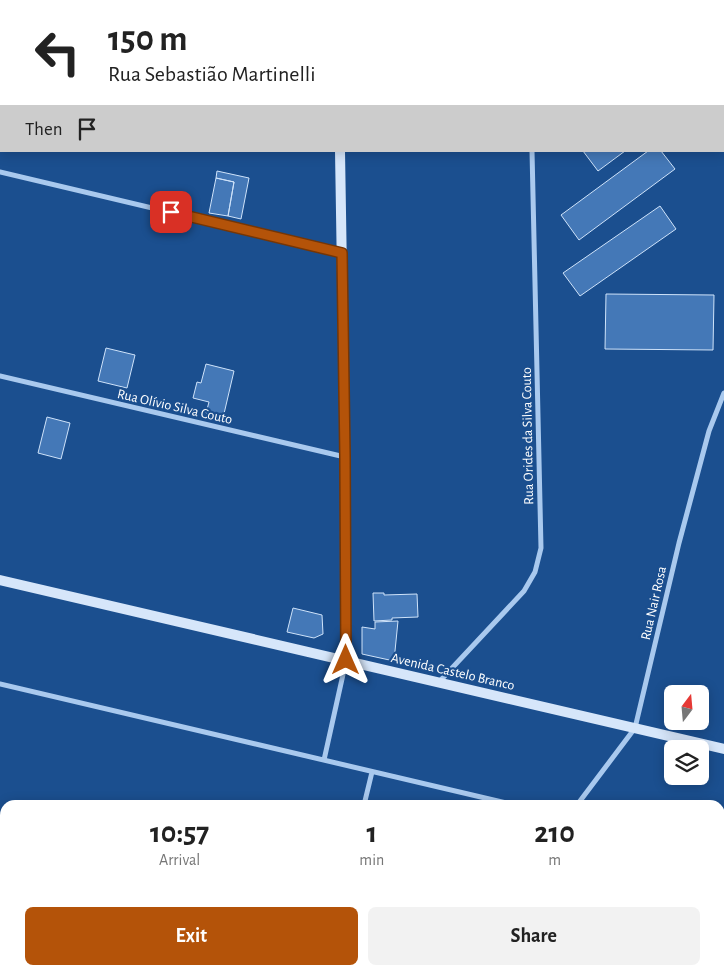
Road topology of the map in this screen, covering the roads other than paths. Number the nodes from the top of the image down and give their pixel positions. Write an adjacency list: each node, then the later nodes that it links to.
1 (340, 152): 4 (street)
2 (532, 152): 10 (street, Rua Orides da Silva Couto)
3 (0, 172): 4 (street)
4 (342, 253): 7 (street)
5 (0, 376): 7 (street, Rua Olívio Silva Couto)
6 (724, 393): 12 (street, Rua Nair Rosa)
7 (345, 457): 9 (street)
8 (0, 580): 9 (street, Avenida Castelo Branco)
9 (346, 660): 10 (street, Avenida Castelo Branco); 14 (street)
10 (439, 682): 12 (street, Avenida Castelo Branco)
11 (0, 684): 14 (street)
12 (635, 728): 13 (street, Avenida Castelo Branco); 18 (street, Rua Nair Rosa)
13 (724, 749)
14 (324, 760): 15 (street)
15 (372, 772): 16 (street); 17 (street)
16 (365, 800)
17 (493, 800)
18 (581, 800)

